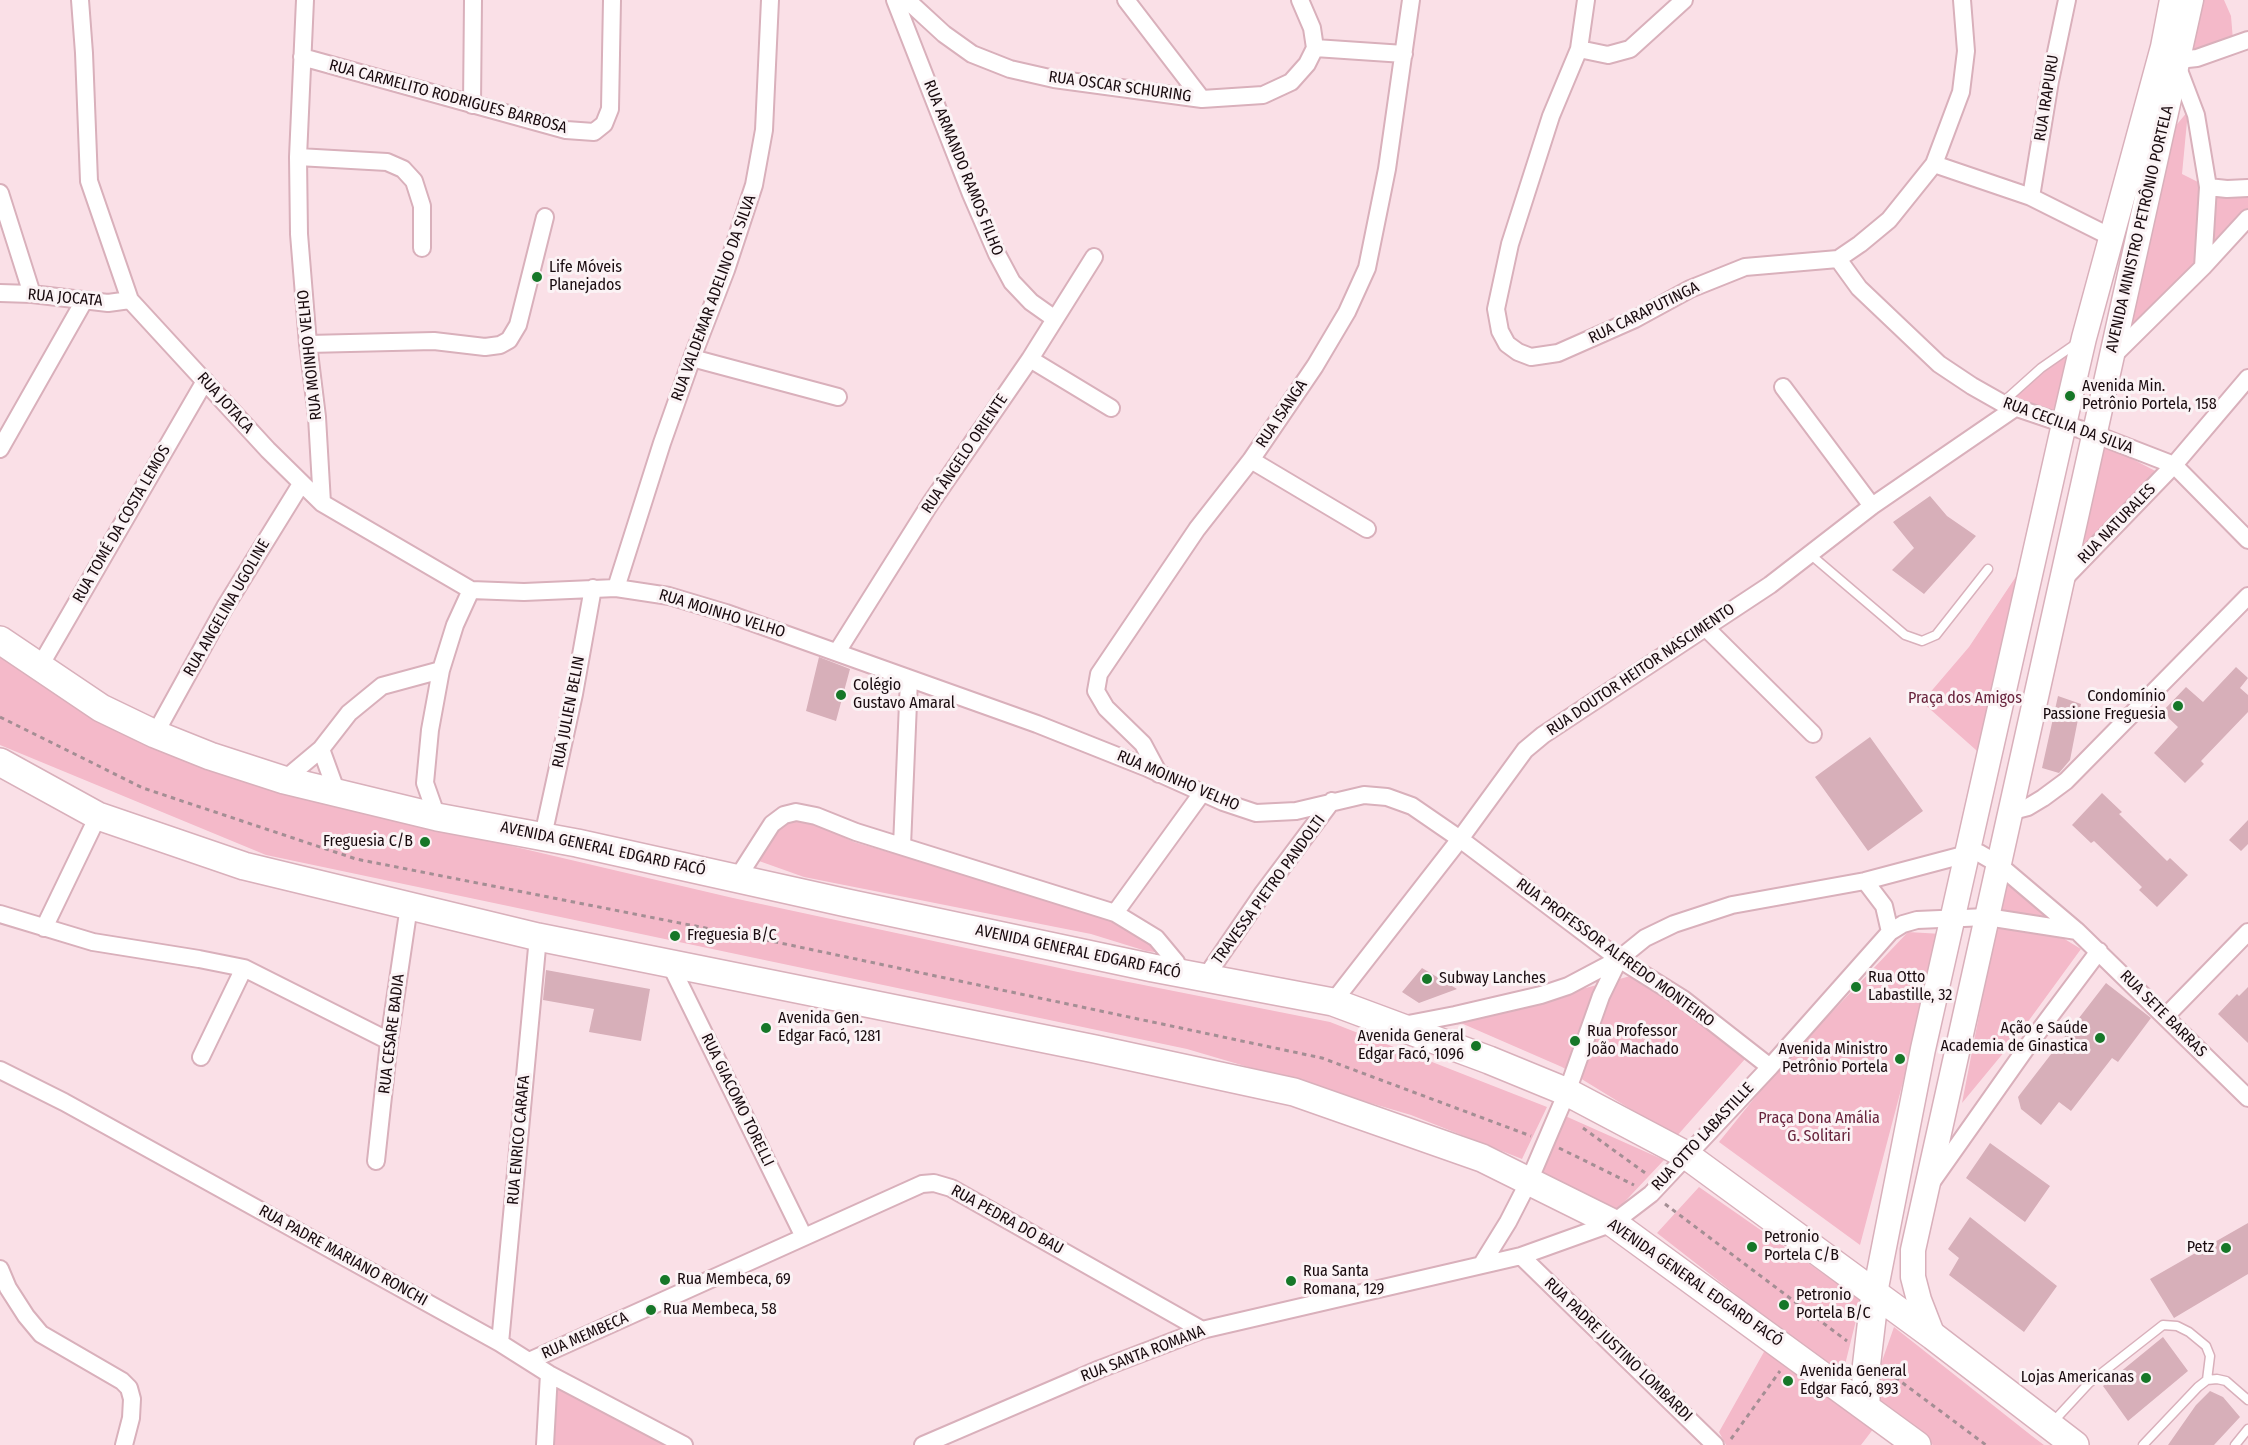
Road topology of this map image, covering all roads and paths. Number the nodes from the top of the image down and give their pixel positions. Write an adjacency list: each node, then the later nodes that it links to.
1 (80, 0): 40 (street)
2 (305, 0): 21 (street, RUA MOINHO VELHO)
3 (473, 0): 24 (street)
4 (612, 0): 24 (street, RUA CARMELITO RODRIGUES BARBOSA)
5 (770, 0): 46 (street, RUA VALDEMAR ADELINO DA SILVA)
6 (895, 0): 42 (street, RUA ARMANDO RAMOS FILHO)
7 (908, 0): 23 (street, RUA OSCAR SCHURING)
8 (1126, 0): 23 (street)
9 (1300, 0): 18 (street)
10 (1411, 0): 20 (street, RUA ISANGA)
11 (1586, 0): 19 (street, RUA CARAPUTINGA)
12 (1684, 0): 19 (street)
13 (1962, 0): 26 (street, RUA CARAPUTINGA)
14 (2067, 0): 30 (street, RUA IRAPURU)
15 (2172, 0): 33 (main road, AVENIDA MINISTRO PETRÔNIO PORTELA)
16 (2191, 0): 22 (main road, AVENIDA MINISTRO PETRÔNIO PORTELA)
17 (2248, 40): 22 (street)
18 (1315, 48): 20 (street); 23 (street, RUA OSCAR SCHURING)
19 (1579, 49): 36 (street, RUA CARAPUTINGA)
20 (1404, 54): 57 (street, RUA ISANGA)
21 (302, 57): 24 (street, RUA CARMELITO RODRIGUES BARBOSA); 25 (street, RUA MOINHO VELHO)
22 (2178, 63): 27 (street); 45 (main road, AVENIDA MINISTRO PETRÔNIO PORTELA)
23 (1202, 99)
24 (472, 105)
25 (298, 157): 34 (street); 44 (street, RUA MOINHO VELHO)
26 (1934, 164): 30 (street); 36 (street, RUA CARAPUTINGA)
27 (2208, 187): 28 (street); 37 (street)
28 (2248, 188)
29 (0, 193): 39 (street)
30 (2031, 197): 33 (street)
31 (545, 217): 44 (street)
32 (2248, 218): 37 (street)
33 (2111, 237): 43 (main road, AVENIDA MINISTRO PETRÔNIO PORTELA)
34 (422, 248)
35 (1094, 257): 42 (street, RUA ÂNGELO ORIENTE)
36 (1838, 259): 52 (street, RUA CECILIA DA SILVA)
37 (2203, 267): 45 (street)
38 (0, 293): 39 (street, RUA JOCATA)
39 (32, 294): 41 (street, RUA JOCATA)
40 (130, 300): 41 (street, RUA JOCATA); 49 (street, RUA JOTACA)
41 (84, 301): 56 (street)
42 (1055, 319): 47 (street, RUA ÂNGELO ORIENTE)
43 (2084, 338): 52 (lane); 54 (main road, AVENIDA MINISTRO PETRÔNIO PORTELA)
44 (308, 344): 60 (street, RUA MOINHO VELHO)
45 (2111, 357): 55 (main road, AVENIDA MINISTRO PETRÔNIO PORTELA)
46 (692, 358): 51 (street); 68 (street, RUA VALDEMAR ADELINO DA SILVA)
47 (1030, 360): 53 (street); 73 (street, RUA ÂNGELO ORIENTE)
48 (2248, 378): 58 (street, RUA NATURALES)
49 (205, 381): 59 (street, RUA JOTACA); 74 (street, RUA TOMÉ DA COSTA LEMOS)
50 (1783, 387): 61 (street)
51 (838, 397)
52 (2009, 406): 54 (street, RUA CECILIA DA SILVA); 61 (street, RUA DOUTOR HEITOR NASCIMENTO)
53 (1111, 408)
54 (2064, 424): 55 (street, RUA CECILIA DA SILVA); 94 (main road, AVENIDA MINISTRO PETRÔNIO PORTELA)
55 (2094, 434): 58 (street, RUA CECILIA DA SILVA); 66 (main road, AVENIDA MINISTRO PETRÔNIO PORTELA)
56 (0, 449)
57 (1251, 460): 62 (street); 81 (street, RUA ISANGA)
58 (2174, 465): 63 (street, RUA CECILIA DA SILVA); 66 (street, RUA NATURALES)
59 (300, 484): 60 (street, RUA JOTACA); 77 (street, RUA ANGELINA UGOLINE)
60 (322, 504): 69 (street, RUA MOINHO VELHO)
61 (1872, 506): 64 (street, RUA DOUTOR HEITOR NASCIMENTO)
62 (1367, 529)
63 (2248, 540)
64 (1811, 555): 65 (lane); 71 (street, RUA DOUTOR HEITOR NASCIMENTO)
65 (1988, 569)
66 (2060, 584): 88 (main road, AVENIDA MINISTRO PETRÔNIO PORTELA)
67 (593, 588): 68 (street, RUA MOINHO VELHO); 69 (street, RUA MOINHO VELHO); 91 (street, RUA JULIEN BELIN)
68 (616, 588): 73 (street, RUA MOINHO VELHO)
69 (471, 590): 75 (street)
70 (2248, 596): 88 (street)
71 (1705, 627): 78 (street); 92 (street, RUA DOUTOR HEITOR NASCIMENTO)
72 (0, 640): 74 (main road, AVENIDA GENERAL EDGARD FACÓ)
73 (837, 652): 76 (street, RUA MOINHO VELHO)
74 (40, 666): 77 (main road, AVENIDA GENERAL EDGARD FACÓ)
75 (441, 670): 79 (street); 83 (street)
76 (909, 679): 81 (street, RUA MOINHO VELHO); 93 (street)
77 (155, 734): 82 (main road, AVENIDA GENERAL EDGARD FACÓ)
78 (1813, 734)
79 (321, 749): 82 (street); 85 (street)
80 (0, 762): 89 (main road, AVENIDA GENERAL EDGARD FACÓ)
81 (1159, 774): 84 (street, RUA MOINHO VELHO)
82 (284, 780): 85 (main road, AVENIDA GENERAL EDGARD FACÓ)
83 (425, 783): 87 (street); 90 (street)
84 (1202, 792): 86 (street, RUA MOINHO VELHO); 99 (street)
85 (337, 793): 87 (main road, AVENIDA GENERAL EDGARD FACÓ)
86 (1332, 801): 92 (street, RUA MOINHO VELHO); 112 (street, TRAVESSA PIETRO PANDOLTI)
87 (404, 809): 90 (main road, AVENIDA GENERAL EDGARD FACÓ)
88 (2009, 812): 95 (main road, AVENIDA MINISTRO PETRÔNIO PORTELA)
89 (98, 816): 98 (main road, AVENIDA GENERAL EDGARD FACÓ); 103 (street)
90 (437, 817): 91 (main road, AVENIDA GENERAL EDGARD FACÓ)
91 (543, 836): 96 (main road, AVENIDA GENERAL EDGARD FACÓ)
92 (1460, 839): 109 (street, RUA PROFESSOR ALFREDO MONTEIRO); 113 (street, RUA DOUTOR HEITOR NASCIMENTO)
93 (903, 846): 96 (street); 99 (street)
94 (1966, 854): 95 (street, RUA SETE BARRAS); 97 (street); 102 (main road, AVENIDA MINISTRO PETRÔNIO PORTELA)
95 (1998, 864): 101 (main road, AVENIDA MINISTRO PETRÔNIO PORTELA); 104 (street, RUA SETE BARRAS)
96 (738, 877): 112 (main road, AVENIDA GENERAL EDGARD FACÓ)
97 (1864, 881): 105 (street); 109 (street)
98 (409, 906): 107 (main road, AVENIDA GENERAL EDGARD FACÓ); 116 (street, RUA CESARE BADIA)
99 (1115, 913): 112 (street)
100 (0, 914): 103 (street)
101 (1987, 917): 102 (street, RUA OTTO LABASTILLE); 104 (street); 127 (main road, AVENIDA MINISTRO PETRÔNIO PORTELA)
102 (1954, 918): 105 (street, RUA OTTO LABASTILLE); 133 (main road, AVENIDA MINISTRO PETRÔNIO PORTELA)
103 (44, 928): 111 (street)
104 (2077, 931): 108 (street, RUA SETE BARRAS)
105 (1890, 932): 118 (street, RUA OTTO LABASTILLE)
106 (2248, 932): 114 (street)
107 (538, 937): 110 (main road, AVENIDA GENERAL EDGARD FACÓ); 136 (street, RUA ENRICO CARAFA)
108 (2098, 951): 114 (street, RUA SETE BARRAS); 127 (street)
109 (1619, 959): 115 (street); 118 (street, RUA PROFESSOR ALFREDO MONTEIRO); 120 (street)
110 (669, 963): 125 (main road, AVENIDA GENERAL EDGARD FACÓ); 129 (street, RUA GIACOMO TORELLI)
111 (244, 968): 116 (street); 117 (street)
112 (1193, 976): 113 (main road, AVENIDA GENERAL EDGARD FACÓ)
113 (1333, 1002): 115 (main road, AVENIDA GENERAL EDGARD FACÓ)
114 (2165, 1017): 121 (street, RUA SETE BARRAS)
115 (1399, 1026): 120 (main road, AVENIDA GENERAL EDGARD FACÓ)
116 (389, 1041): 124 (street, RUA CESARE BADIA)
117 (201, 1057)
118 (1770, 1067): 123 (street, RUA OTTO LABASTILLE)
119 (0, 1070): 136 (street, RUA PADRE MARIANO RONCHI)
120 (1567, 1092): 123 (main road, AVENIDA GENERAL EDGARD FACÓ); 125 (street)
121 (2248, 1098)
122 (1581, 1126): 126 (path)
123 (1686, 1155): 126 (street, RUA OTTO LABASTILLE); 133 (main road, AVENIDA GENERAL EDGARD FACÓ)
124 (376, 1161)
125 (1529, 1181): 128 (main road, AVENIDA GENERAL EDGARD FACÓ); 131 (street)
126 (1660, 1184): 128 (street, RUA OTTO LABASTILLE)
127 (1927, 1188): 135 (main road, AVENIDA MINISTRO PETRÔNIO PORTELA)
128 (1613, 1223): 130 (street, RUA SANTA ROMANA); 137 (main road, AVENIDA GENERAL EDGARD FACÓ)
129 (804, 1237): 134 (street, RUA PEDRA DO BAU); 138 (street, RUA MEMBECA)
130 (1521, 1256): 131 (street, RUA SANTA ROMANA); 149 (street, RUA PADRE JUSTINO LOMBARDI)
131 (1482, 1264): 134 (street, RUA SANTA ROMANA)
132 (0, 1269): 145 (street)
133 (1875, 1293): 135 (main road, AVENIDA GENERAL EDGARD FACÓ); 142 (main road)
134 (1202, 1330): 148 (street, RUA SANTA ROMANA)
135 (1933, 1336): 143 (main road, AVENIDA GENERAL EDGARD FACÓ)
136 (500, 1343): 138 (street, RUA PADRE MARIANO RONCHI)
137 (1793, 1353): 142 (main road, AVENIDA GENERAL EDGARD FACÓ); 150 (path)
138 (529, 1361): 139 (street, RUA PADRE MARIANO RONCHI)
139 (549, 1374): 146 (street); 147 (street, RUA PADRE MARIANO RONCHI)
140 (2207, 1380): 141 (lane); 143 (lane); 153 (lane)
141 (2248, 1400)
142 (1866, 1406): 151 (main road, AVENIDA GENERAL EDGARD FACÓ)
143 (2050, 1426): 152 (main road, AVENIDA GENERAL EDGARD FACÓ)
144 (2248, 1429): 154 (lane)
145 (124, 1445)
146 (545, 1445)
147 (684, 1445)
148 (923, 1445)
149 (1715, 1445)
150 (1727, 1445)
151 (1917, 1445)
152 (2075, 1445)
153 (2144, 1445)
154 (2235, 1445)

